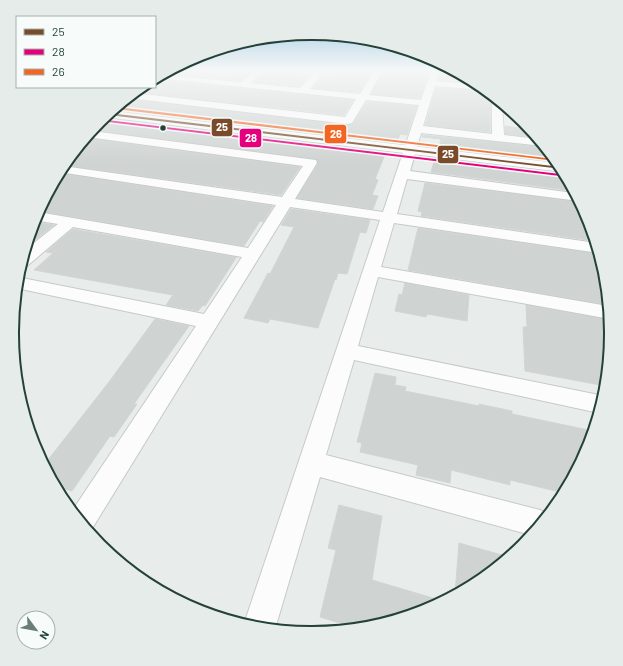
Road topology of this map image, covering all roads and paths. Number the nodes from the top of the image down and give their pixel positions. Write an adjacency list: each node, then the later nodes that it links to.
1 (174, 101): 2 (street)
2 (360, 101)
3 (405, 101): 4 (street)
4 (425, 103): 7 (street)
5 (497, 107): 9 (street)
6 (117, 115): 11 (street)
7 (417, 129): 9 (street); 11 (street)
8 (97, 135): 16 (street)
9 (498, 138): 10 (street)
10 (533, 142)
11 (410, 150): 12 (street); 14 (street)
12 (553, 167)
13 (68, 170): 16 (street)
14 (403, 174): 15 (street); 18 (street)
15 (569, 195)
16 (286, 202): 18 (street); 21 (street)
17 (43, 217): 19 (street)
18 (389, 218): 20 (street); 23 (street)
19 (70, 222): 21 (street); 22 (street)
20 (591, 247)
21 (253, 254): 26 (street)
22 (30, 255)
23 (372, 271): 25 (street); 27 (street)
24 (24, 284): 26 (street)
25 (603, 312)
26 (209, 322): 30 (street)
27 (346, 351): 28 (street); 29 (street)
28 (595, 403)
29 (311, 463): 31 (street); 32 (street)
30 (84, 517)
31 (534, 522)
32 (261, 621)

